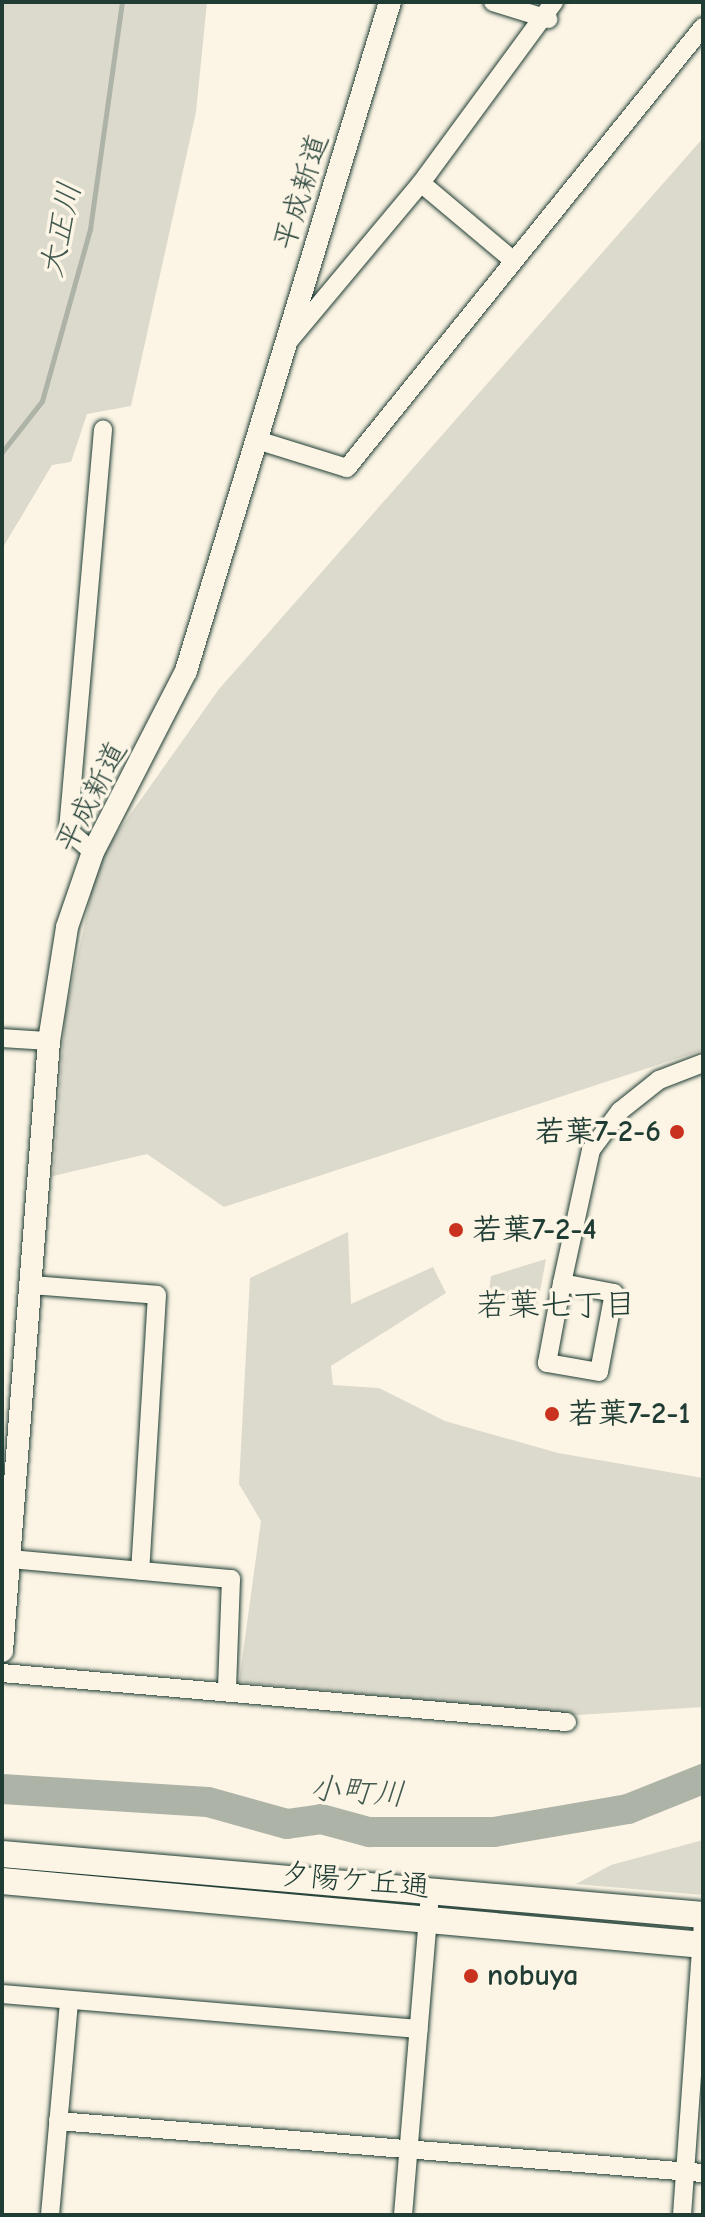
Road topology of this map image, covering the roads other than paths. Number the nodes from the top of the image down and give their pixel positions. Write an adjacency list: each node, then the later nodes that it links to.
1 (390, 2): 7 (street, 平成新道)
2 (493, 2): 3 (street)
3 (551, 11): 5 (street)
4 (703, 27): 6 (street)
5 (421, 183): 6 (street); 7 (street)
6 (514, 261): 9 (street)
7 (288, 343): 9 (street, 平成新道)
8 (103, 430): 10 (street)
9 (257, 440): 10 (street, 平成新道)
10 (93, 852): 12 (street, 平成新道)
11 (2, 1038): 12 (street)
12 (49, 1041): 15 (street, 平成新道)
13 (703, 1063): 14 (street)
14 (562, 1283): 14 (street)
15 (31, 1285): 16 (street, 平成新道); 17 (street)
16 (8, 1545): 17 (street); 18 (street, 平成新道)
17 (140, 1570): 20 (street)
18 (2, 1651)
19 (2, 1673): 20 (street)
20 (227, 1690): 21 (street)
21 (567, 1722)
22 (2, 1854): 24 (main road, 夕陽ケ丘通)
23 (2, 1881): 26 (main road, 夕陽ケ丘通)
24 (430, 1892): 25 (main road, 夕陽ケ丘通); 26 (street)
25 (703, 1915)
26 (428, 1920): 27 (main road, 夕陽ケ丘通); 30 (street)
27 (702, 1937): 31 (street)
28 (2, 1994): 29 (street)
29 (69, 2001): 30 (street); 32 (street)
30 (419, 2029): 33 (street)
31 (699, 2048): 34 (street)
32 (58, 2121): 33 (street); 35 (street)
33 (408, 2151): 34 (street); 36 (street)
34 (694, 2172): 37 (street)
35 (50, 2215)
36 (403, 2215)
37 (682, 2215)

